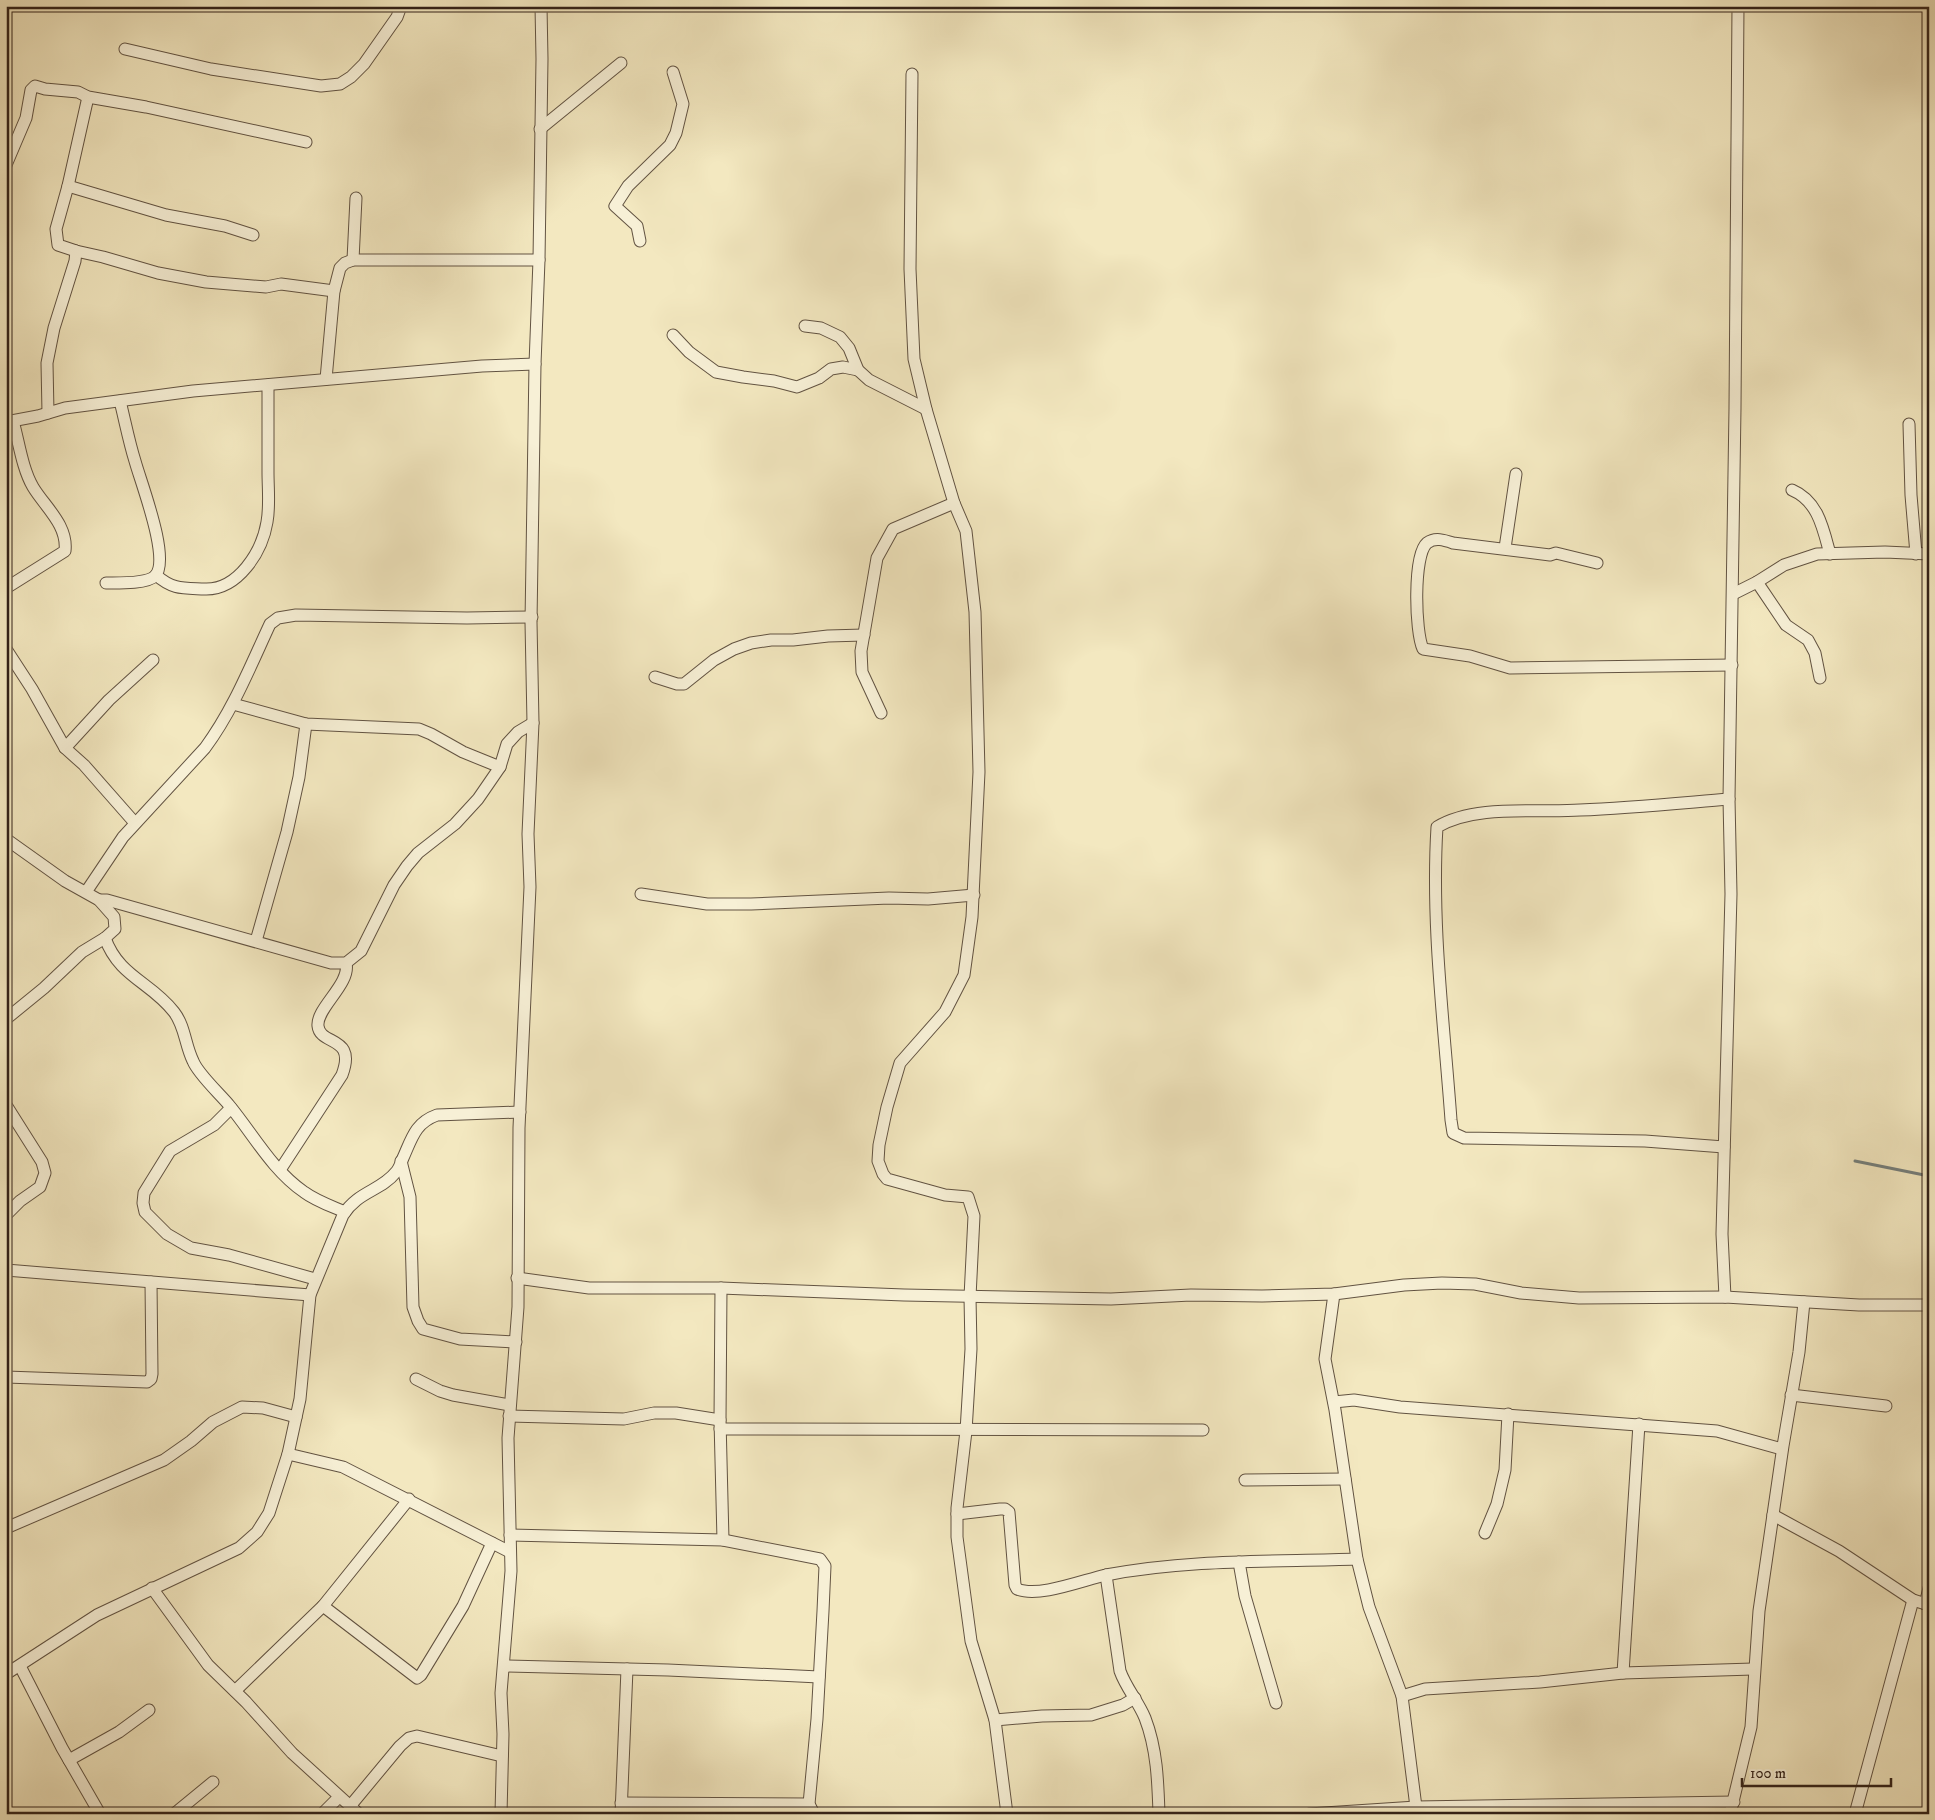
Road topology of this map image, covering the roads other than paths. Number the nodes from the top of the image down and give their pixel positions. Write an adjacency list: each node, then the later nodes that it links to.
1 (401, 6): 4 (street)
2 (541, 6): 9 (street)
3 (1738, 6): 43 (street)
4 (124, 49)
5 (621, 63): 9 (street)
6 (673, 72): 15 (street)
7 (912, 74): 27 (street)
8 (88, 97): 10 (street); 11 (street); 12 (street)
9 (540, 129): 18 (street)
10 (306, 142)
11 (6, 165)
12 (68, 186): 14 (street); 16 (street)
13 (356, 198): 17 (street)
14 (253, 235)
15 (640, 242)
16 (76, 252): 19 (street); 28 (street)
17 (353, 260): 18 (street); 19 (street)
18 (539, 260): 22 (street)
19 (334, 291): 24 (street)
20 (805, 326): 23 (street)
21 (673, 335): 23 (street)
22 (535, 364): 24 (street); 44 (street)
23 (858, 370): 27 (street)
24 (326, 380): 25 (street)
25 (268, 385): 26 (street); 39 (street)
26 (120, 402): 28 (street); 39 (street)
27 (926, 409): 33 (street)
28 (48, 414): 29 (street)
29 (10, 421): 42 (street)
30 (1909, 424): 36 (street)
31 (1516, 474): 34 (street)
32 (1792, 490): 35 (street)
33 (954, 503): 45 (street); 62 (street)
34 (1505, 548): 38 (street); 48 (street)
35 (1830, 554): 36 (street); 40 (street)
36 (1916, 554): 37 (street)
37 (1929, 554)
38 (1597, 563)
39 (156, 575): 41 (street)
40 (1757, 582): 43 (street); 50 (street)
41 (106, 583)
42 (6, 588)
43 (1733, 594): 48 (street)
44 (532, 617): 51 (street); 53 (street)
45 (864, 635): 49 (street); 52 (street)
46 (6, 648): 55 (street)
47 (153, 660): 55 (street)
48 (1732, 665): 57 (street)
49 (655, 677)
50 (1820, 678)
51 (233, 704): 54 (street); 58 (street)
52 (882, 712)
53 (533, 723): 56 (street); 70 (street)
54 (306, 724): 56 (street); 65 (street)
55 (65, 748): 58 (street)
56 (500, 767): 66 (street)
57 (1729, 799): 71 (street); 71 (street)
58 (135, 823): 60 (street)
59 (6, 839): 60 (street)
60 (86, 892): 63 (street)
61 (641, 894): 62 (street)
62 (974, 895): 83 (street)
63 (99, 900): 64 (street); 65 (street)
64 (105, 938): 67 (street); 69 (street)
65 (256, 941): 66 (street)
66 (346, 963): 73 (street)
67 (6, 1019)
68 (6, 1105): 75 (street)
69 (231, 1108): 73 (street); 78 (street)
70 (520, 1112): 72 (street); 77 (street)
71 (1724, 1147): 84 (street)
72 (402, 1161): 74 (street); 87 (street)
73 (280, 1170): 74 (street)
74 (345, 1212): 78 (street)
75 (6, 1215)
76 (6, 1270): 79 (street)
77 (517, 1278): 80 (street); 87 (street)
78 (315, 1279): 82 (street)
79 (151, 1282): 82 (street); 88 (street)
80 (721, 1288): 83 (street); 98 (street)
81 (1334, 1294): 83 (street); 84 (street); 90 (street)
82 (310, 1295): 97 (street)
83 (970, 1297): 100 (street)
84 (1725, 1297): 85 (street)
85 (1804, 1302): 86 (street); 91 (street)
86 (1929, 1305)
87 (516, 1342): 95 (street)
88 (6, 1377)
89 (416, 1379): 95 (street)
90 (1331, 1388): 92 (street); 93 (street)
91 (1791, 1394): 94 (street); 102 (street)
92 (1354, 1400): 93 (street); 96 (street)
93 (1334, 1402): 104 (street)
94 (1886, 1406)
95 (509, 1411): 98 (street); 111 (street)
96 (1508, 1414): 99 (street); 110 (street)
97 (296, 1417): 103 (street); 109 (street)
98 (720, 1424): 100 (street); 112 (street)
99 (1639, 1424): 102 (street); 127 (street)
100 (966, 1430): 101 (street); 107 (street)
101 (1204, 1430)
102 (1782, 1449): 108 (street)
103 (288, 1454): 106 (street); 118 (street)
104 (1345, 1479): 105 (street); 115 (street)
105 (1245, 1480)
106 (409, 1499): 113 (street); 122 (street)
107 (957, 1514): 117 (street); 135 (street)
108 (1773, 1515): 120 (street); 126 (street)
109 (6, 1528)
110 (1485, 1533)
111 (510, 1535): 112 (street); 114 (street)
112 (723, 1540): 129 (street)
113 (492, 1543): 114 (street); 122 (street)
114 (510, 1552): 124 (street)
115 (1357, 1559): 116 (street); 131 (street)
116 (1239, 1562): 117 (street); 133 (street)
117 (1106, 1575): 132 (street)
118 (152, 1588): 123 (street); 130 (street)
119 (1929, 1588): 121 (street)
120 (1913, 1600): 121 (street); 155 (street)
121 (1927, 1605)
122 (323, 1606): 130 (street)
123 (20, 1666): 128 (street); 137 (street)
124 (504, 1666): 125 (street); 136 (street)
125 (627, 1669): 129 (street); 143 (street)
126 (1754, 1669): 127 (street); 140 (street)
127 (1623, 1673): 131 (street)
128 (6, 1674)
129 (819, 1677): 145 (street)
130 (234, 1691): 139 (street)
131 (1402, 1696): 142 (street)
132 (1135, 1698): 135 (street); 152 (street)
133 (1276, 1703)
134 (149, 1710): 137 (street)
135 (995, 1720): 151 (street)
136 (502, 1756): 141 (street); 150 (street)
137 (69, 1760): 146 (street)
138 (213, 1782): 147 (street)
139 (339, 1797): 141 (street); 148 (street)
140 (1734, 1802): 144 (street); 154 (street)
141 (351, 1805): 149 (street)
142 (1416, 1807): 144 (street); 153 (street)
143 (621, 1808): 145 (street)
144 (1602, 1808)
145 (812, 1809)
146 (100, 1814)
147 (174, 1814)
148 (322, 1814)
149 (359, 1814)
150 (501, 1814)
151 (1007, 1814)
152 (1159, 1814)
153 (1310, 1814)
154 (1730, 1814)
155 (1855, 1814)

